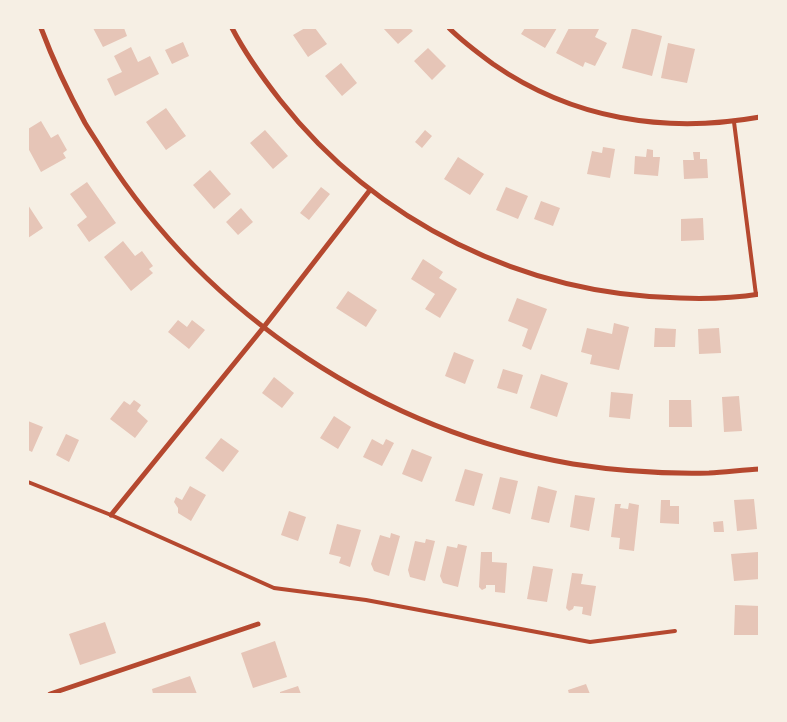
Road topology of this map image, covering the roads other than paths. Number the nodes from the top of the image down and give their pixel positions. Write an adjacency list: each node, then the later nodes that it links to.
1 (41, 28): 8 (street)
2 (232, 28): 6 (street)
3 (448, 28): 5 (street)
4 (760, 118): 5 (street)
5 (734, 122): 7 (lane)
6 (370, 190): 7 (street); 8 (street)
7 (758, 294)
8 (263, 328): 9 (street); 11 (street)
9 (760, 469)
10 (28, 482): 11 (lane)
11 (111, 515): 13 (lane)
12 (258, 624): 14 (street)
13 (675, 631)
14 (50, 694)

